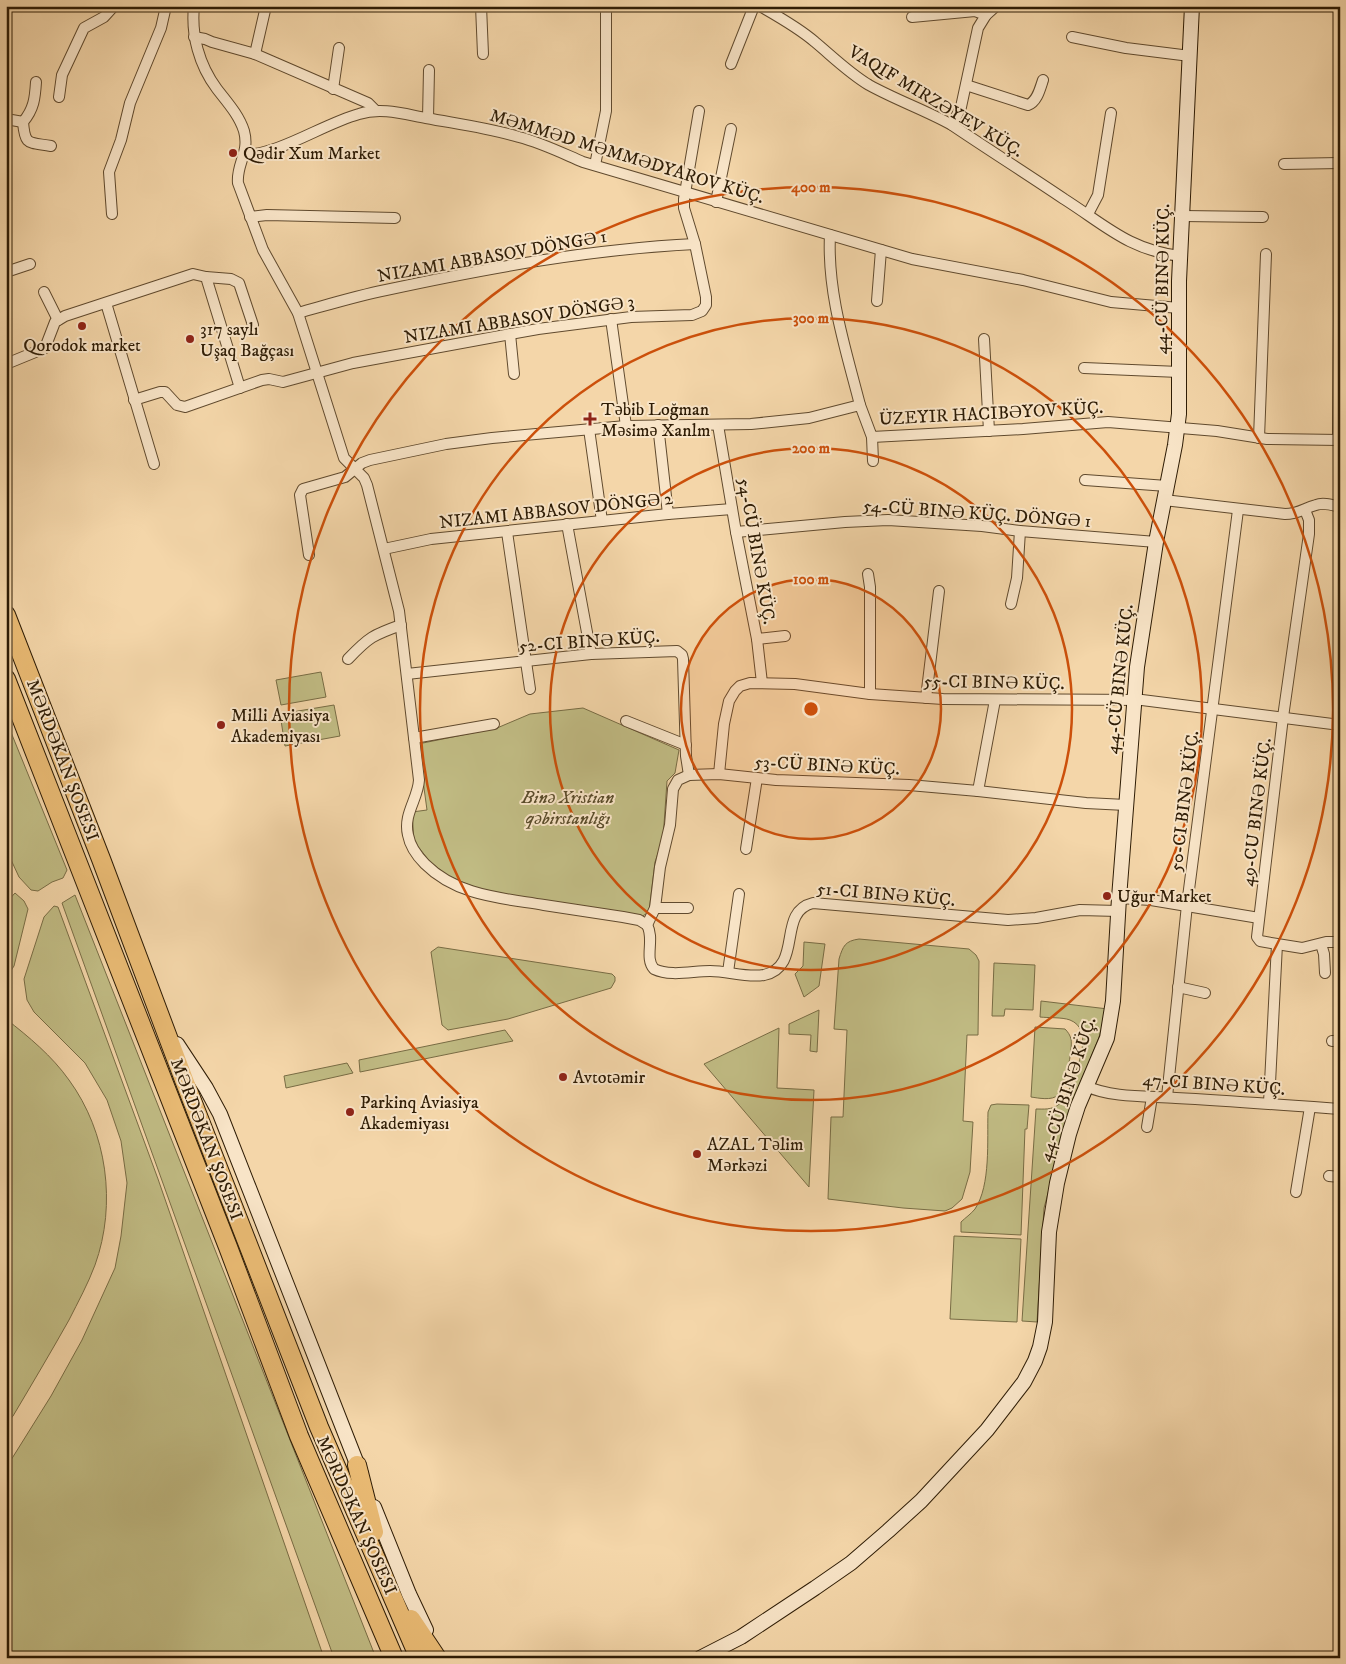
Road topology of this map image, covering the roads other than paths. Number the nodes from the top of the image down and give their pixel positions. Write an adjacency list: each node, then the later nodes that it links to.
1 (114, 6): 25 (street)
2 (166, 6): 42 (street)
3 (194, 6): 13 (street)
4 (266, 6): 16 (street)
5 (482, 6): 17 (street)
6 (606, 6): 38 (street)
7 (754, 6): 19 (street)
8 (760, 6): 32 (street, VAQIF MIRZƏYEV KÜÇ.)
9 (996, 6): 11 (street)
10 (1192, 6): 18 (street, 44-CÜ BINƏ KÜÇ.)
11 (986, 14): 12 (street); 23 (street)
12 (912, 16)
13 (194, 37): 16 (street); 35 (street)
14 (1072, 37): 18 (street)
15 (339, 48): 24 (street)
16 (256, 54): 24 (street)
17 (483, 54)
18 (1190, 56): 44 (street, 44-CÜ BINƏ KÜÇ.)
19 (731, 64)
20 (430, 70): 29 (street)
21 (1044, 80): 23 (street)
22 (36, 82): 31 (street)
23 (966, 84): 32 (street)
24 (333, 89): 26 (street)
25 (59, 97)
26 (375, 110): 29 (street, MƏMMƏD MƏMMƏDYAROV KÜÇ.); 35 (street, MƏMMƏD MƏMMƏDYAROV KÜÇ.)
27 (699, 111): 39 (street, NIZAMI ABBASOV DÖNGƏ 3)
28 (1111, 113): 43 (street)
29 (428, 118): 38 (street, MƏMMƏD MƏMMƏDYAROV KÜÇ.)
30 (6, 119): 31 (street)
31 (23, 122): 34 (street)
32 (952, 125): 43 (street, VAQIF MIRZƏYEV KÜÇ.)
33 (731, 129): 40 (street)
34 (51, 146)
35 (245, 155): 45 (street)
36 (1340, 163): 37 (street)
37 (1284, 164)
38 (595, 165): 39 (street, MƏMMƏD MƏMMƏDYAROV KÜÇ.)
39 (685, 192): 40 (street, MƏMMƏD MƏMMƏDYAROV KÜÇ.); 49 (street, NIZAMI ABBASOV DÖNGƏ 3)
40 (716, 202): 48 (street, MƏMMƏD MƏMMƏDYAROV KÜÇ.)
41 (1340, 202): 82 (street)
42 (112, 214)
43 (1088, 214): 52 (street, VAQIF MIRZƏYEV KÜÇ.)
44 (1182, 216): 46 (street); 52 (street, 44-CÜ BINƏ KÜÇ.)
45 (250, 217): 47 (street); 60 (street)
46 (1263, 217)
47 (395, 218)
48 (830, 235): 50 (street, MƏMMƏD MƏMMƏDYAROV KÜÇ.); 73 (street)
49 (695, 244): 60 (street, NIZAMI ABBASOV DÖNGƏ 1); 62 (street, NIZAMI ABBASOV DÖNGƏ 3)
50 (881, 250): 57 (street); 59 (street, MƏMMƏD MƏMMƏDYAROV KÜÇ.)
51 (1266, 254): 81 (street)
52 (1180, 256): 59 (street, 44-CÜ BINƏ KÜÇ.)
53 (30, 264): 54 (street)
54 (6, 272)
55 (206, 277): 58 (street); 63 (street); 71 (street)
56 (44, 292): 61 (street)
57 (877, 301)
58 (106, 303): 61 (street); 72 (street)
59 (1179, 308): 68 (street, 44-CÜ BINƏ KÜÇ.)
60 (298, 313): 69 (street)
61 (58, 320): 66 (street)
62 (611, 320): 64 (street, NIZAMI ABBASOV DÖNGƏ 3); 76 (street)
63 (253, 325)
64 (510, 334): 69 (street, NIZAMI ABBASOV DÖNGƏ 3); 70 (street)
65 (984, 339): 79 (street)
66 (6, 364)
67 (1084, 368): 68 (street)
68 (1179, 372): 77 (street, 44-CÜ BINƏ KÜÇ.)
69 (317, 373): 71 (street, NIZAMI ABBASOV DÖNGƏ 3); 85 (street)
70 (514, 374)
71 (240, 388): 72 (street, NIZAMI ABBASOV DÖNGƏ 3)
72 (134, 400): 84 (street)
73 (860, 405): 75 (street); 80 (street)
74 (658, 425): 75 (street); 76 (street); 93 (street)
75 (718, 425): 90 (street, 54-CÜ BINƏ KÜÇ.)
76 (626, 426): 78 (street)
77 (1178, 428): 79 (street); 81 (street); 87 (street, 44-CÜ BINƏ KÜÇ.)
78 (589, 429): 85 (street); 94 (street)
79 (989, 431): 80 (street)
80 (872, 437): 83 (street)
81 (1259, 438): 82 (street)
82 (1339, 440)
83 (873, 461)
84 (154, 464)
85 (355, 469): 100 (street); 101 (street)
86 (1085, 480): 87 (street)
87 (1167, 486): 88 (street, 44-CÜ BINƏ KÜÇ.)
88 (1164, 500): 91 (street); 99 (street, 44-CÜ BINƏ KÜÇ.)
89 (1340, 507): 92 (street)
90 (732, 509): 93 (street, NIZAMI ABBASOV DÖNGƏ 2); 97 (street, 54-CÜ BINƏ KÜÇ.)
91 (1238, 510): 92 (street); 120 (street, 50-CI BINƏ KÜÇ.)
92 (1305, 510): 121 (street, 49-CU BINƏ KÜÇ.)
93 (668, 514): 94 (street, NIZAMI ABBASOV DÖNGƏ 2)
94 (602, 521): 95 (street, NIZAMI ABBASOV DÖNGƏ 2)
95 (567, 524): 96 (street, NIZAMI ABBASOV DÖNGƏ 2); 109 (street)
96 (507, 532): 100 (street, NIZAMI ABBASOV DÖNGƏ 2); 111 (street)
97 (736, 532): 98 (street, 54-CÜ BINƏ KÜÇ. DÖNGƏ 1); 108 (street, 54-CÜ BINƏ KÜÇ.)
98 (1020, 532): 99 (street, 54-CÜ BINƏ KÜÇ. DÖNGƏ 1); 104 (street)
99 (1156, 542): 118 (street, 44-CÜ BINƏ KÜÇ.)
100 (384, 549): 106 (street)
101 (309, 555)
102 (868, 574): 116 (street)
103 (939, 591): 117 (street)
104 (1011, 604)
105 (6, 615): 146 (highway, MƏRDƏKAN ŞOSESI)
106 (401, 625): 110 (street); 112 (street)
107 (785, 636): 108 (street)
108 (757, 640): 114 (street, 54-CÜ BINƏ KÜÇ.)
109 (590, 654): 111 (street, 52-CI BINƏ KÜÇ.); 126 (street, 52-CI BINƏ KÜÇ.)
110 (348, 659)
111 (527, 661): 112 (street, 52-CI BINƏ KÜÇ.); 115 (street)
112 (407, 674): 125 (street)
113 (6, 679): 158 (highway, MƏRDƏKAN ŞOSESI)
114 (762, 683): 116 (street, 55-CI BINƏ KÜÇ.); 127 (street, 55-CI BINƏ KÜÇ.)
115 (530, 689)
116 (870, 694): 117 (street, 55-CI BINƏ KÜÇ.)
117 (926, 698): 119 (street, 55-CI BINƏ KÜÇ.)
118 (1134, 699): 119 (street, 55-CI BINƏ KÜÇ.); 120 (street, 55-CI BINƏ KÜÇ.); 131 (street, 44-CÜ BINƏ KÜÇ.)
119 (995, 700): 130 (street)
120 (1213, 708): 121 (street, 55-CI BINƏ KÜÇ.); 135 (street, 50-CI BINƏ KÜÇ.)
121 (1283, 717): 124 (street, 55-CI BINƏ KÜÇ.); 138 (street, 49-CU BINƏ KÜÇ.)
122 (626, 722): 126 (street)
123 (494, 724): 125 (street)
124 (1340, 725)
125 (414, 738): 139 (street)
126 (686, 745): 128 (street, 52-CI BINƏ KÜÇ.)
127 (719, 774): 128 (street, 53-CÜ BINƏ KÜÇ.); 129 (street, 53-CÜ BINƏ KÜÇ.)
128 (689, 775): 136 (street)
129 (757, 778): 130 (street, 53-CÜ BINƏ KÜÇ.); 132 (street)
130 (978, 790): 131 (street, 53-CÜ BINƏ KÜÇ.)
131 (1126, 805): 134 (street, 44-CÜ BINƏ KÜÇ.)
132 (746, 848)
133 (739, 894): 143 (street)
134 (1118, 904): 135 (street); 143 (street, 51-CI BINƏ KÜÇ.); 148 (street, 44-CÜ BINƏ KÜÇ.)
135 (1187, 906): 138 (street); 145 (street, 50-CI BINƏ KÜÇ.)
136 (655, 908): 137 (street); 139 (street)
137 (688, 908)
138 (1259, 918): 141 (street, 49-CU BINƏ KÜÇ.)
139 (647, 925): 143 (street, 51-CI BINƏ KÜÇ.)
140 (1340, 942): 142 (street)
141 (1277, 944): 142 (street); 151 (street)
142 (1321, 944): 144 (street)
143 (728, 972)
144 (1325, 973)
145 (1178, 987): 147 (street); 150 (street, 50-CI BINƏ KÜÇ.)
146 (151, 991): 156 (street); 157 (highway, MƏRDƏKAN ŞOSESI)
147 (1205, 992)
148 (1086, 1086): 149 (street, 47-CI BINƏ KÜÇ.); 161 (street, 44-CÜ BINƏ KÜÇ.)
149 (1152, 1096): 150 (street, 47-CI BINƏ KÜÇ.); 154 (street)
150 (1167, 1097): 151 (street, 47-CI BINƏ KÜÇ.)
151 (1269, 1103): 152 (street, 47-CI BINƏ KÜÇ.)
152 (1310, 1107): 153 (street, 47-CI BINƏ KÜÇ.); 155 (street)
153 (1340, 1109)
154 (1147, 1127)
155 (1296, 1192)
156 (357, 1465): 157 (highway); 160 (street)
157 (387, 1583): 159 (highway, MƏRDƏKAN ŞOSESI); 160 (highway)
158 (394, 1658)
159 (419, 1658)
160 (439, 1658)
161 (700, 1658)

